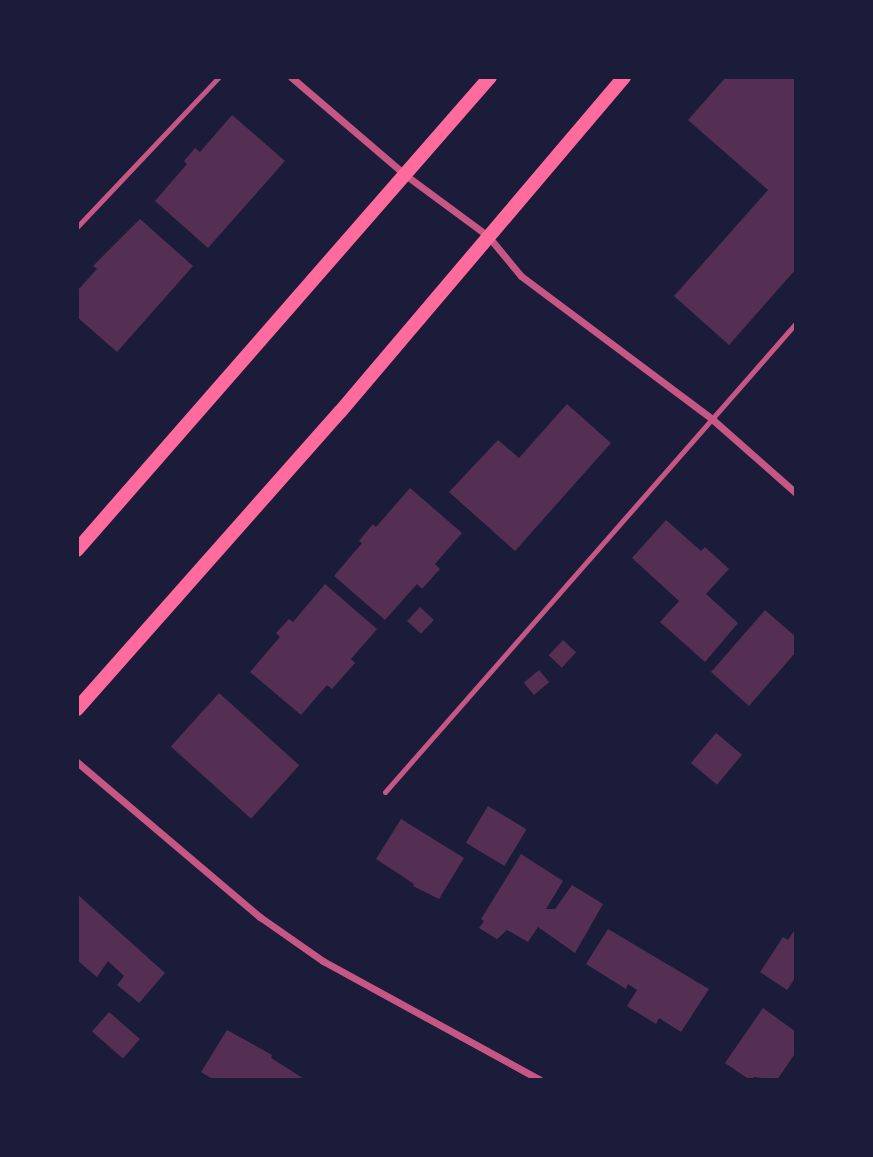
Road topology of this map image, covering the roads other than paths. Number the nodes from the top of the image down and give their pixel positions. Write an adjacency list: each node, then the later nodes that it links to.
1 (219, 77): 6 (lane)
2 (291, 77): 5 (street)
3 (624, 77): 7 (main road)
4 (484, 79): 5 (main road)
5 (404, 174): 7 (street); 11 (main road)
6 (77, 227)
7 (488, 236): 9 (street); 12 (main road)
8 (796, 323): 9 (lane)
9 (712, 419): 10 (street); 14 (lane)
10 (796, 493)
11 (77, 550)
12 (77, 709)
13 (77, 762): 15 (street)
14 (385, 792)
15 (540, 1080)

